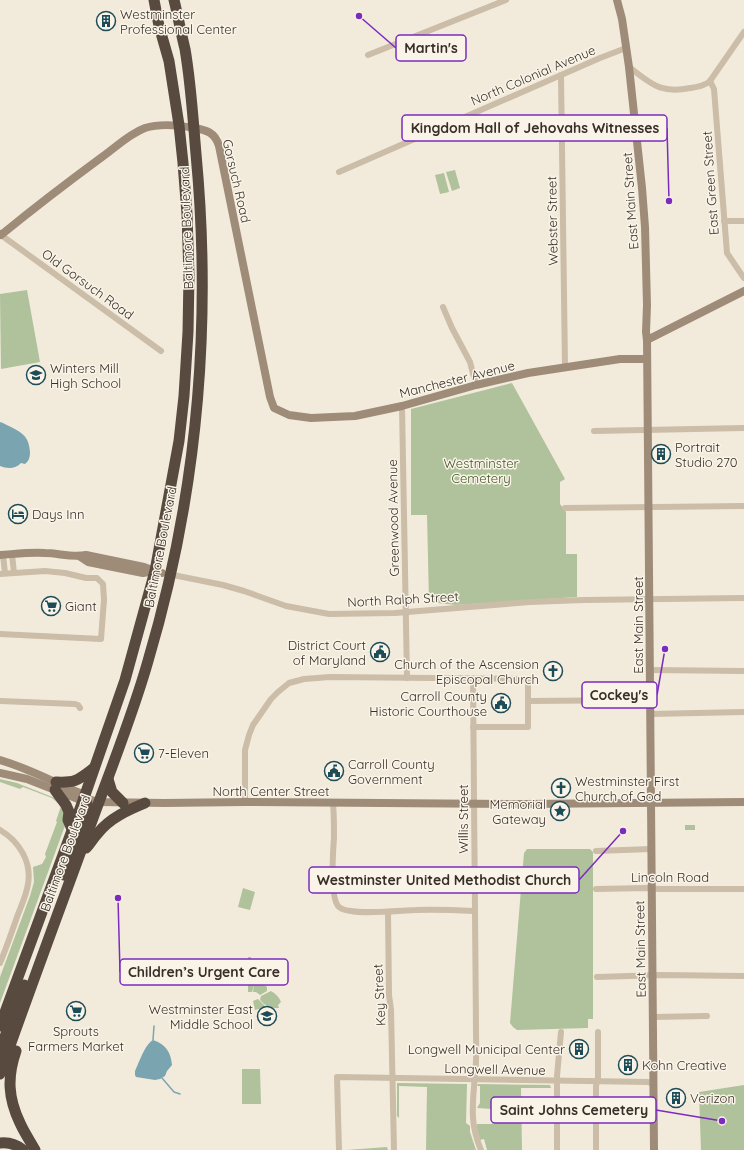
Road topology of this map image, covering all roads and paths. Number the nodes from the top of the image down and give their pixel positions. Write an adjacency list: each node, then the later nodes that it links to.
1 (154, 0): 11 (highway, Baltimore Boulevard)
2 (174, 0): 12 (highway, Baltimore Boulevard)
3 (506, 0): 7 (street)
4 (617, 0): 6 (street, East Main Street)
5 (744, 32): 10 (street)
6 (626, 48): 8 (street, East Main Street); 9 (street, North Colonial Avenue)
7 (368, 55)
8 (629, 67): 10 (street); 20 (street, East Main Street)
9 (561, 75): 13 (street, North Colonial Avenue); 23 (street, Webster Street)
10 (710, 81): 14 (street, East Green Street)
11 (179, 125): 12 (street, Gorsuch Road); 16 (street, Gorsuch Road); 36 (highway, Baltimore Boulevard)
12 (194, 128): 26 (street, Gorsuch Road); 36 (highway, Baltimore Boulevard)
13 (339, 172)
14 (724, 221): 15 (street); 17 (street, East Green Street)
15 (744, 221)
16 (0, 232): 21 (street, Old Gorsuch Road)
17 (744, 278)
18 (744, 291): 20 (street)
19 (443, 307): 24 (street)
20 (647, 340): 22 (street, East Main Street)
21 (161, 351)
22 (648, 359): 23 (street, Manchester Avenue); 28 (street, East Main Street)
23 (565, 367): 24 (street, Manchester Avenue)
24 (476, 385): 25 (street, Manchester Avenue)
25 (402, 406): 26 (street, Manchester Avenue); 39 (street, Greenwood Avenue)
26 (274, 408)
27 (744, 428): 28 (street)
28 (648, 430): 29 (street); 32 (street, East Main Street)
29 (594, 431)
30 (744, 506): 32 (street)
31 (565, 508): 32 (street)
32 (649, 508): 38 (street, East Main Street)
33 (5, 554): 34 (street); 35 (street); 36 (street)
34 (2, 573): 35 (street)
35 (14, 573): 40 (street)
36 (163, 573): 39 (street, North Ralph Street); 55 (highway, Baltimore Boulevard); 57 (highway, Baltimore Boulevard)
37 (744, 598): 38 (street, North Ralph Street)
38 (650, 599): 39 (street, North Ralph Street); 41 (street, East Main Street)
39 (406, 612): 43 (street, Greenwood Avenue)
40 (0, 634)
41 (650, 670): 42 (street); 45 (street, East Main Street)
42 (744, 671)
43 (407, 678): 44 (street); 62 (street)
44 (472, 679): 47 (street); 51 (street, Willis Street)
45 (650, 700): 47 (street); 50 (street, East Main Street)
46 (0, 701): 48 (street)
47 (528, 701): 51 (street)
48 (80, 708)
49 (744, 712): 50 (street)
50 (650, 714): 69 (street, East Main Street)
51 (473, 727): 67 (street, Willis Street)
52 (0, 760): 53 (street, North Center Street)
53 (13, 764): 54 (street); 58 (street, North Center Street)
54 (0, 765)
55 (94, 767): 58 (highway); 59 (highway, Baltimore Boulevard)
56 (0, 773): 58 (street, North Center Street)
57 (108, 779): 61 (highway, Baltimore Boulevard); 64 (highway)
58 (56, 786): 59 (street, North Center Street); 70 (highway)
59 (84, 798): 61 (street, North Center Street); 70 (highway, Baltimore Boulevard); 90 (highway)
60 (744, 799): 68 (street)
61 (99, 802): 64 (street, North Center Street); 74 (highway, Baltimore Boulevard)
62 (245, 802): 65 (street, North Center Street); 66 (street, North Center Street)
63 (744, 802): 68 (street, North Center Street)
64 (123, 803): 65 (street, North Center Street)
65 (145, 803): 74 (highway)
66 (333, 803): 67 (street, North Center Street); 79 (street)
67 (474, 803): 69 (street, North Center Street); 78 (street, Willis Street)
68 (734, 803): 69 (street, North Center Street)
69 (651, 804): 72 (street, East Main Street)
70 (72, 829): 87 (highway, Baltimore Boulevard)
71 (0, 830): 80 (street)
72 (651, 849): 73 (street); 77 (street, East Main Street)
73 (596, 851)
74 (80, 854): 84 (highway, Baltimore Boulevard)
75 (744, 888): 77 (street, Lincoln Road)
76 (596, 889): 77 (street, Lincoln Road)
77 (652, 889): 81 (street, East Main Street)
78 (474, 910): 79 (street); 93 (street, Willis Street)
79 (388, 912): 92 (street, Key Street)
80 (0, 964)
81 (653, 976): 82 (street); 83 (street); 86 (street, East Main Street)
82 (744, 976)
83 (597, 977)
84 (23, 1012): 91 (highway, Baltimore Boulevard); 99 (highway)
85 (707, 1016): 86 (street)
86 (653, 1017): 96 (street, East Main Street)
87 (0, 1026)
88 (561, 1032): 94 (street)
89 (598, 1032): 95 (street)
90 (0, 1056)
91 (0, 1074)
92 (392, 1078): 93 (street, Longwell Avenue); 100 (street, Longwell Avenue); 101 (street, Key Street)
93 (474, 1079): 94 (street, Longwell Avenue); 102 (street, Willis Street)
94 (557, 1081): 95 (street, Longwell Avenue); 103 (street)
95 (597, 1082): 96 (street, Longwell Avenue); 104 (street)
96 (653, 1084): 105 (street, East Main Street)
97 (0, 1143): 98 (highway)
98 (23, 1150)
99 (35, 1150)
100 (339, 1150)
101 (394, 1150)
102 (481, 1150)
103 (557, 1150)
104 (596, 1150)
105 (654, 1150)

